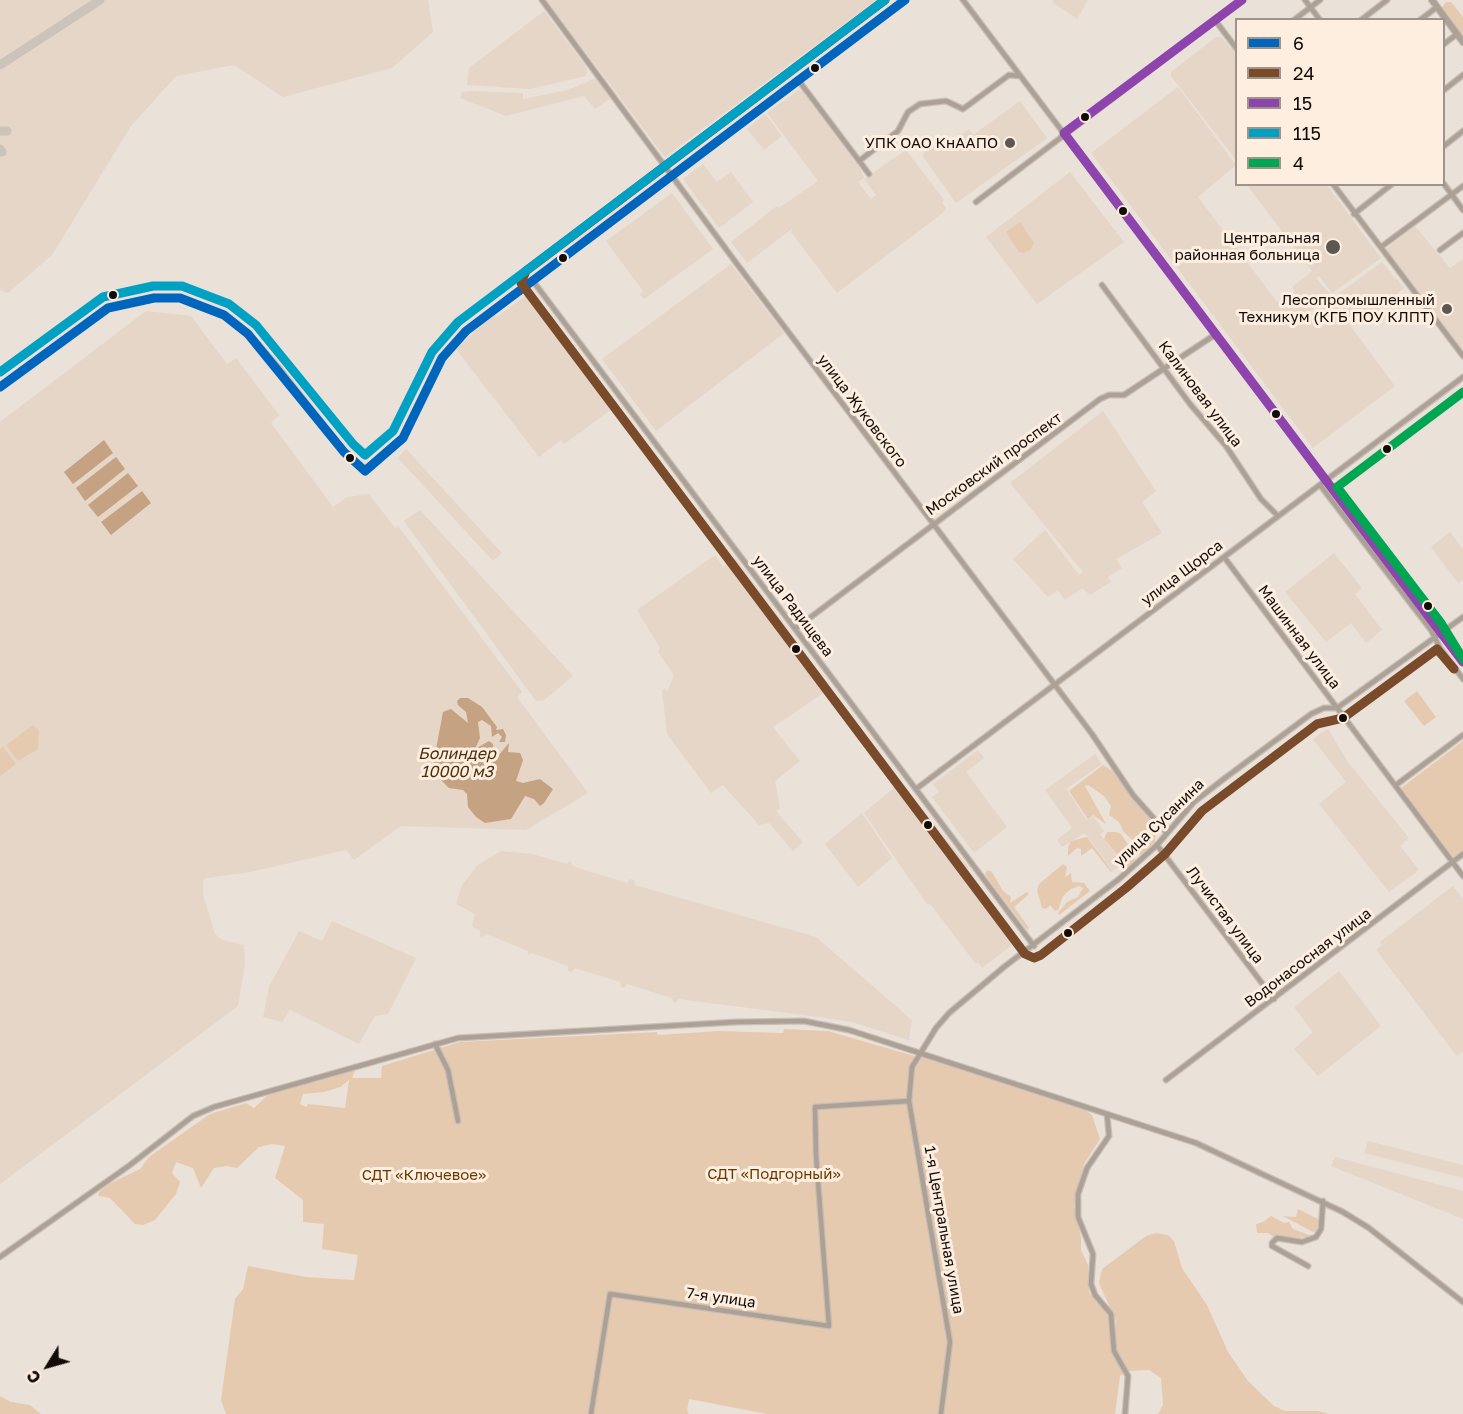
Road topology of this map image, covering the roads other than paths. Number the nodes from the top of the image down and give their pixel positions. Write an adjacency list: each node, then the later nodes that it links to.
1 (542, 0): 29 (street, улица Жуковского)
2 (905, 0): 22 (main road)
3 (963, 0): 21 (street)
4 (1242, 0): 15 (street)
5 (1305, 0): 9 (street)
6 (1320, 0): 9 (street)
7 (1388, 0): 13 (street)
8 (1432, 0): 10 (main road)
9 (1310, 7): 11 (street); 12 (street)
10 (1437, 7): 14 (street); 16 (main road)
11 (1296, 18)
12 (1318, 18)
13 (1364, 18)
14 (1423, 18)
15 (1215, 20): 19 (street); 25 (street)
16 (1457, 34): 17 (main road); 18 (street)
17 (1463, 42)
18 (1445, 43)
19 (1235, 47)
20 (1463, 75): 23 (street)
21 (1020, 76): 25 (street); 27 (street)
22 (799, 81): 27 (street); 29 (main road)
23 (1445, 88)
24 (1463, 131): 26 (street)
25 (1064, 133): 35 (street); 43 (street)
26 (1445, 144)
27 (859, 161): 28 (street)
28 (869, 174)
29 (672, 176): 41 (main road); 51 (street, улица Жуковского)
30 (1334, 186): 37 (street)
31 (1389, 186): 37 (street)
32 (1445, 186): 34 (street)
33 (1463, 186): 34 (street)
34 (1452, 194): 36 (street); 39 (street)
35 (976, 202)
36 (1463, 210)
37 (1354, 214): 39 (street)
38 (1463, 233): 40 (street)
39 (1381, 247): 44 (street)
40 (1440, 250)
41 (533, 281): 47 (main road); 54 (street, улица Радищева)
42 (1102, 285): 45 (street, Калиновая улица)
43 (1216, 334): 45 (street, Московский проспект); 48 (street)
44 (1463, 356)
45 (1165, 368): 50 (street, Калиновая улица); 51 (street, Московский проспект)
46 (1463, 377): 48 (street, улица Щорса)
47 (0, 387)
48 (1326, 480): 49 (street, улица Щорса); 55 (street)
49 (1320, 485): 50 (street, улица Щорса); 56 (street)
50 (1278, 516): 52 (street, улица Щорса)
51 (932, 525): 54 (street, Московский проспект); 59 (street, улица Жуковского)
52 (1224, 557): 59 (street, улица Щорса); 60 (street, Машинная улица)
53 (1463, 617): 55 (street, улица Сусанина)
54 (795, 629): 63 (street, улица Радищева)
55 (1442, 634): 56 (street, улица Сусанина); 57 (street)
56 (1434, 636): 58 (street); 60 (street, улица Сусанина)
57 (1463, 662)
58 (1463, 679)
59 (1053, 685): 63 (street, улица Щорса); 64 (street, улица Жуковского)
60 (1337, 708): 62 (street, Машинная улица); 64 (street, улица Сусанина)
61 (1463, 735): 62 (street)
62 (1396, 785): 67 (street, Машинная улица)
63 (916, 789): 69 (street, улица Радищева)
64 (1166, 832): 65 (street, улица Сусанина)
65 (1157, 845): 69 (street, улица Сусанина); 70 (street, Лучистая улица)
66 (1463, 854): 67 (street, Водонасосная улица)
67 (1452, 862): 68 (street, Машинная улица); 70 (street, Водонасосная улица)
68 (1463, 876)
69 (1034, 946): 72 (street, улица Сусанина)
70 (1274, 999): 73 (street, Водонасосная улица)
71 (435, 1044): 72 (street); 76 (street); 78 (street)
72 (921, 1053): 74 (street, 1-я Центральная улица); 75 (street)
73 (1166, 1080)
74 (909, 1101): 81 (street, 7-я улица); 82 (street, 1-я Центральная улица)
75 (1107, 1114): 77 (street); 83 (street)
76 (458, 1121)
77 (1323, 1202): 79 (street); 80 (street)
78 (0, 1257)
79 (1308, 1266)
80 (1463, 1302)
81 (591, 1414)
82 (941, 1414)
83 (1125, 1414)

